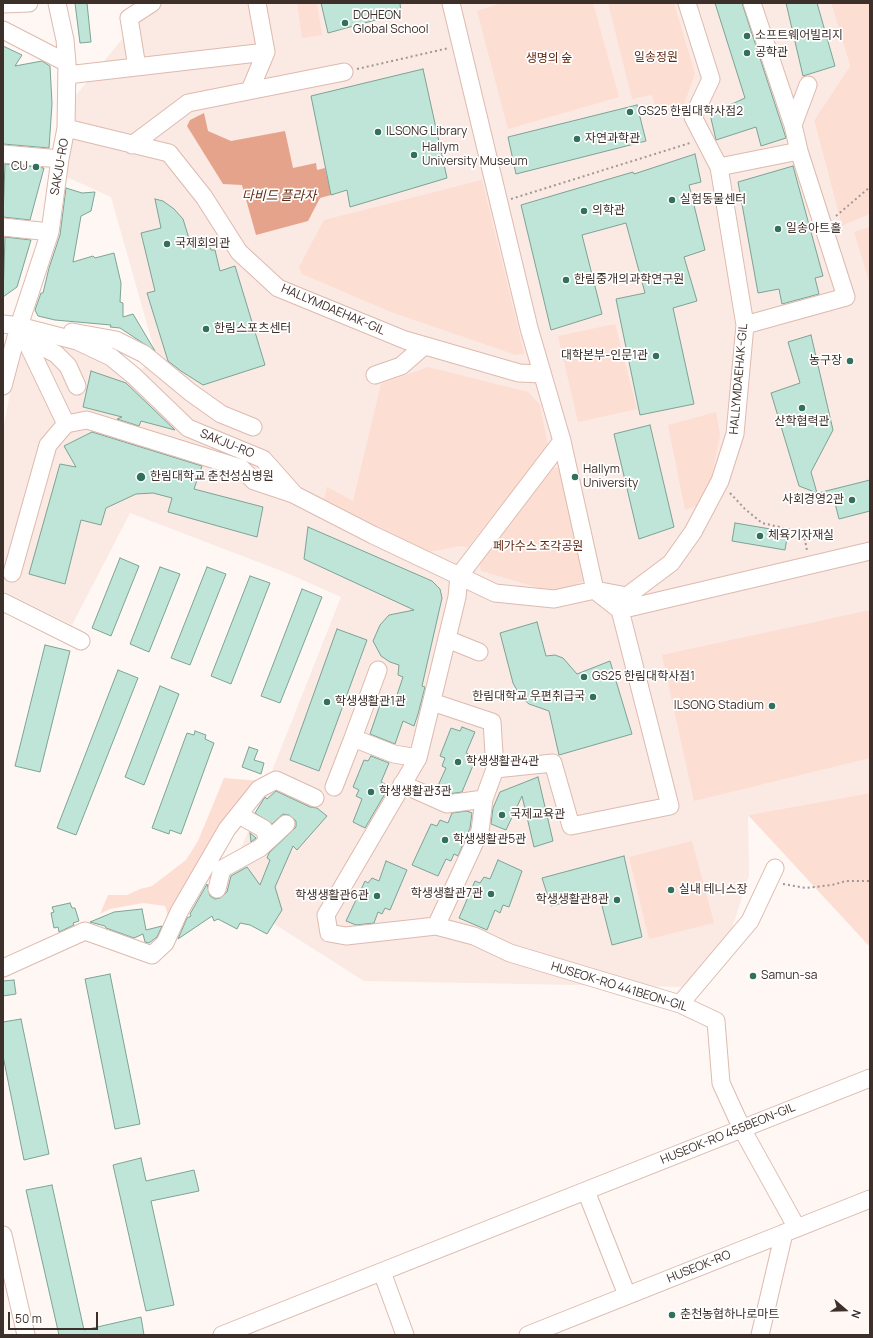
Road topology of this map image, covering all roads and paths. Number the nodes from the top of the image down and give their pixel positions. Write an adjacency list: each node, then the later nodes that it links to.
1 (29, 3): 7 (street)
2 (57, 3): 13 (street, SAKJU-RO)
3 (152, 3): 12 (street)
4 (451, 3): 10 (street)
5 (687, 3): 19 (street, HALLYMDAEHAK-GIL)
6 (752, 3): 17 (street)
7 (3, 4)
8 (253, 6): 11 (street)
9 (3, 30): 13 (street)
10 (461, 46): 14 (path); 26 (street)
11 (266, 52): 12 (street); 16 (street)
12 (137, 67): 13 (street)
13 (67, 69): 18 (street, SAKJU-RO)
14 (344, 72): 16 (street)
15 (808, 85): 17 (street)
16 (250, 90): 20 (street)
17 (793, 124): 21 (street)
18 (66, 128): 20 (street, HALLYMDAEHAK-GIL); 23 (street, SAKJU-RO)
19 (703, 139): 24 (street, HALLYMDAEHAK-GIL); 26 (path)
20 (132, 145): 32 (street, HALLYMDAEHAK-GIL)
21 (799, 151): 24 (street); 28 (street)
22 (3, 154): 23 (street)
23 (60, 159): 29 (street, SAKJU-RO)
24 (719, 167): 30 (street, HALLYMDAEHAK-GIL)
25 (870, 187): 28 (path)
26 (499, 202): 33 (street)
27 (3, 227): 29 (street)
28 (824, 227): 30 (street)
29 (50, 232): 31 (street, SAKJU-RO)
30 (745, 325): 40 (street, HALLYMDAEHAK-GIL)
31 (19, 329): 35 (street, SAKJU-RO); 36 (street); 37 (street); 38 (street); 41 (street, SAKJU-RO)
32 (424, 346): 33 (street, HALLYMDAEHAK-GIL); 34 (street)
33 (542, 374): 39 (street)
34 (376, 375)
35 (3, 386)
36 (77, 386)
37 (66, 424): 41 (street); 44 (street)
38 (253, 427)
39 (562, 441): 45 (street); 46 (street)
40 (720, 481): 43 (path); 46 (street, HALLYMDAEHAK-GIL)
41 (295, 495): 45 (street, SAKJU-RO)
42 (870, 551): 43 (street)
43 (810, 565): 48 (street)
44 (12, 573)
45 (459, 576): 46 (street, SAKJU-RO); 49 (street)
46 (596, 590): 48 (street)
47 (3, 602): 50 (street)
48 (620, 610): 56 (street)
49 (447, 639): 51 (street); 53 (street)
50 (80, 641)
51 (479, 652)
52 (378, 670): 54 (street)
53 (432, 702): 55 (street); 56 (street)
54 (353, 738): 55 (street); 58 (street)
55 (418, 758): 57 (street)
56 (495, 769): 60 (street)
57 (402, 784): 60 (street); 69 (street)
58 (334, 787)
59 (315, 798): 61 (street)
60 (484, 799): 69 (street)
61 (239, 815): 63 (street); 64 (street)
62 (286, 824): 63 (street)
63 (268, 840): 64 (street)
64 (216, 864): 67 (street); 70 (street)
65 (775, 868): 68 (street)
66 (870, 881): 68 (path)
67 (217, 889)
68 (763, 893): 71 (street)
69 (436, 926): 71 (street, HUSEOK-RO 441BEON-GIL)
70 (3, 968)
71 (680, 1004): 73 (street, HUSEOK-RO 441BEON-GIL)
72 (870, 1078): 73 (street, HUSEOK-RO 455BEON-GIL)
73 (742, 1129): 74 (street, HUSEOK-RO 455BEON-GIL); 76 (street, HUSEOK-RO 441BEON-GIL)
74 (586, 1191): 78 (street, HUSEOK-RO 455BEON-GIL); 79 (street)
75 (870, 1199): 76 (street, HUSEOK-RO)
76 (790, 1230): 79 (street, HUSEOK-RO); 84 (street)
77 (3, 1235): 80 (street)
78 (382, 1272): 81 (street, HUSEOK-RO 455BEON-GIL); 82 (street)
79 (627, 1296): 83 (street, HUSEOK-RO)
80 (26, 1335)
81 (222, 1335)
82 (405, 1335)
83 (528, 1335)
84 (760, 1335)

